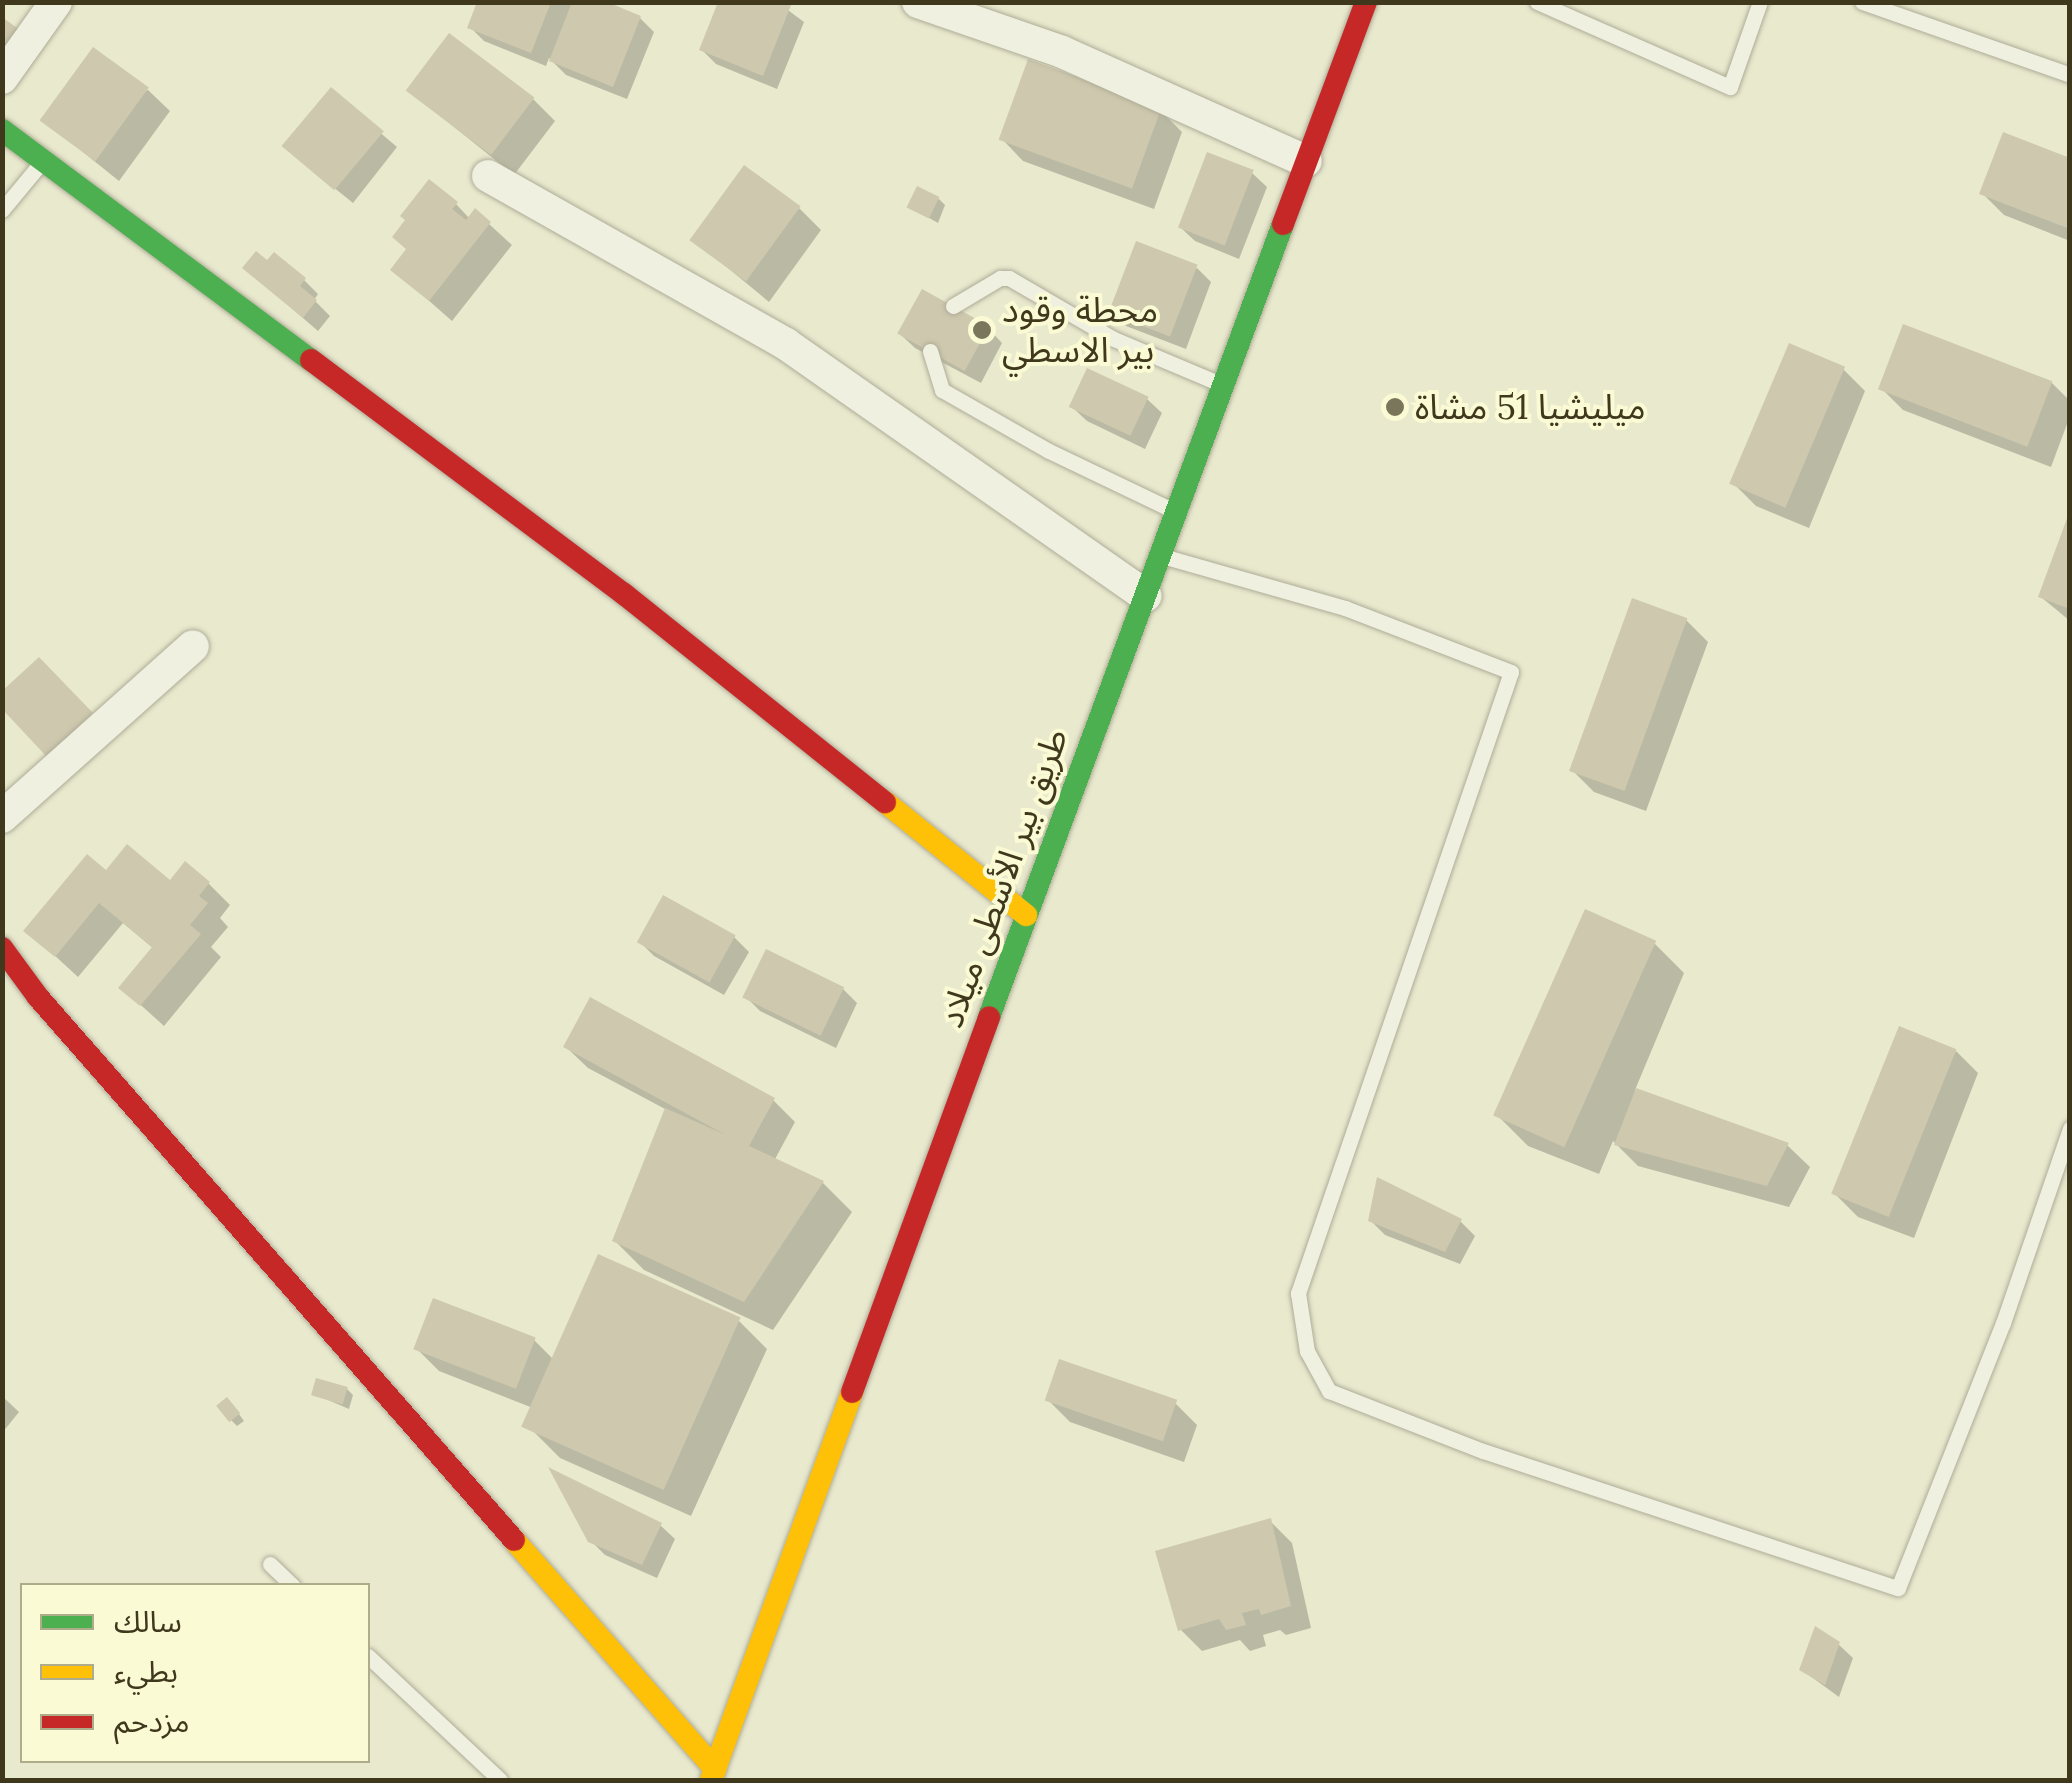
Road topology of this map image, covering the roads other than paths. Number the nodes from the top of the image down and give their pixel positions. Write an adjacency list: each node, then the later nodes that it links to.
1 (56, 2): 8 (street)
2 (918, 2): 10 (street)
3 (1366, 2): 10 (street, طريق بير الأسطى ميلاد)
4 (1537, 2): 5 (lane)
5 (1760, 2)
6 (1862, 2): 7 (lane)
7 (2070, 75)
8 (2, 78)
9 (2, 130): 11 (street)
10 (1306, 160): 16 (street, طريق بير الأسطى ميلاد)
11 (43, 161): 13 (lane); 22 (street)
12 (488, 176): 19 (street)
13 (2, 210)
14 (952, 306): 16 (lane)
15 (930, 351): 17 (lane)
16 (1222, 385): 17 (street, طريق بير الأسطى ميلاد)
17 (1178, 512): 18 (street, طريق بير الأسطى ميلاد)
18 (1162, 556): 19 (street, طريق بير الأسطى ميلاد); 24 (lane)
19 (1146, 596): 22 (street, طريق بير الأسطى ميلاد)
20 (193, 646): 21 (street)
21 (2, 817)
22 (1026, 915): 28 (street, طريق بير الأسطى ميلاد)
23 (2, 948): 28 (street)
24 (2070, 1128)
25 (270, 1564): 26 (lane)
26 (290, 1583)
27 (370, 1658): 29 (lane)
28 (713, 1775)
29 (500, 1780)

